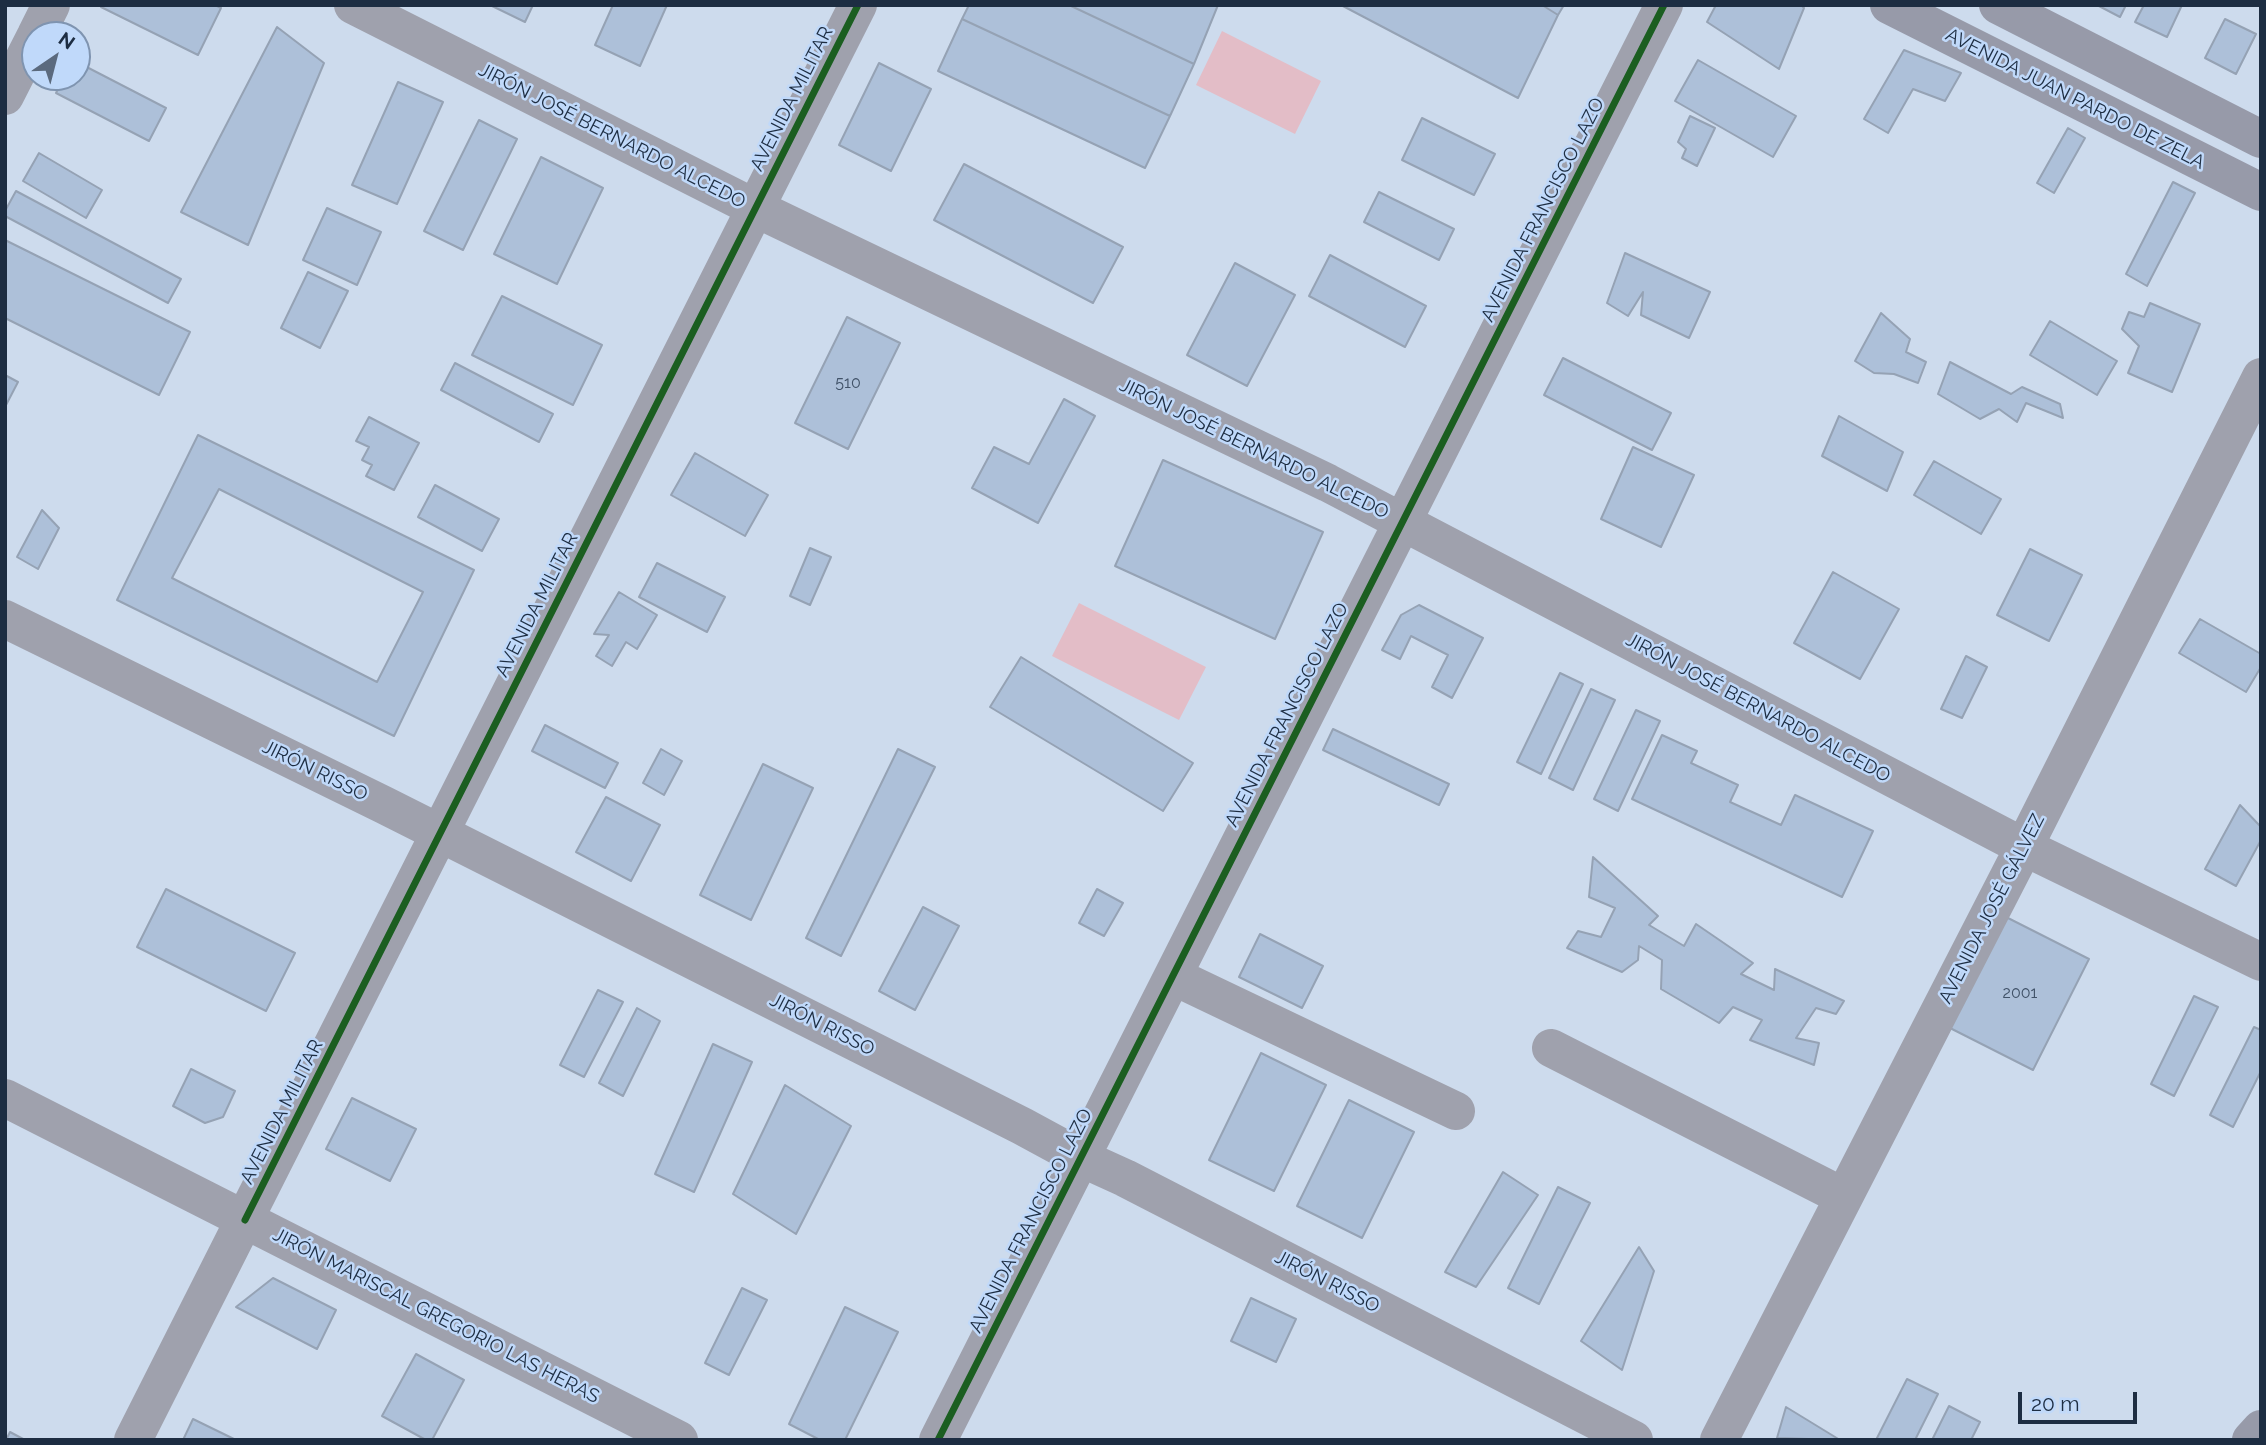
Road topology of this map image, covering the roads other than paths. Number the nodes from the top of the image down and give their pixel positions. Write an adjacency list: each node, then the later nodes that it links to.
1 (51, 5): 7 (street)
2 (353, 5): 12 (street, JIRÓN JOSÉ BERNARDO ALCEDO)
3 (858, 5): 12 (street, AVENIDA MILITAR)
4 (1664, 5): 14 (street, AVENIDA FRANCISCO LAZO)
5 (1889, 5): 11 (main road, AVENIDA JUAN PARDO DE ZELA)
6 (1998, 5): 10 (main road)
7 (43, 21)
8 (21, 65): 9 (street)
9 (5, 96)
10 (2261, 139)
11 (2261, 192)
12 (755, 208): 14 (street, JIRÓN JOSÉ BERNARDO ALCEDO); 16 (street, AVENIDA MILITAR)
13 (2261, 377): 17 (street, AVENIDA JOSÉ GÁLVEZ)
14 (1402, 522): 17 (street, JIRÓN JOSÉ BERNARDO ALCEDO); 19 (street, AVENIDA FRANCISCO LAZO)
15 (5, 619): 16 (street, JIRÓN RISSO)
16 (440, 833): 23 (street, JIRÓN RISSO); 25 (street, AVENIDA MILITAR)
17 (2024, 847): 18 (street, JIRÓN JOSÉ BERNARDO ALCEDO); 24 (street, AVENIDA JOSÉ GÁLVEZ)
18 (2261, 962)
19 (1173, 976): 22 (street); 23 (street, AVENIDA FRANCISCO LAZO)
20 (1551, 1048): 24 (street)
21 (5, 1098): 25 (street, JIRÓN MARISCAL GREGORIO LAS HERAS)
22 (1455, 1111)
23 (1081, 1158): 29 (street, AVENIDA FRANCISCO LAZO); 30 (street, JIRÓN RISSO)
24 (1844, 1197): 31 (street, AVENIDA JOSÉ GÁLVEZ)
25 (245, 1220): 27 (street, AVENIDA MILITAR); 28 (street, JIRÓN MARISCAL GREGORIO LAS HERAS)
26 (2261, 1429): 32 (main road)
27 (133, 1440)
28 (679, 1440)
29 (938, 1440)
30 (1634, 1440)
31 (1719, 1440)
32 (2251, 1440)

